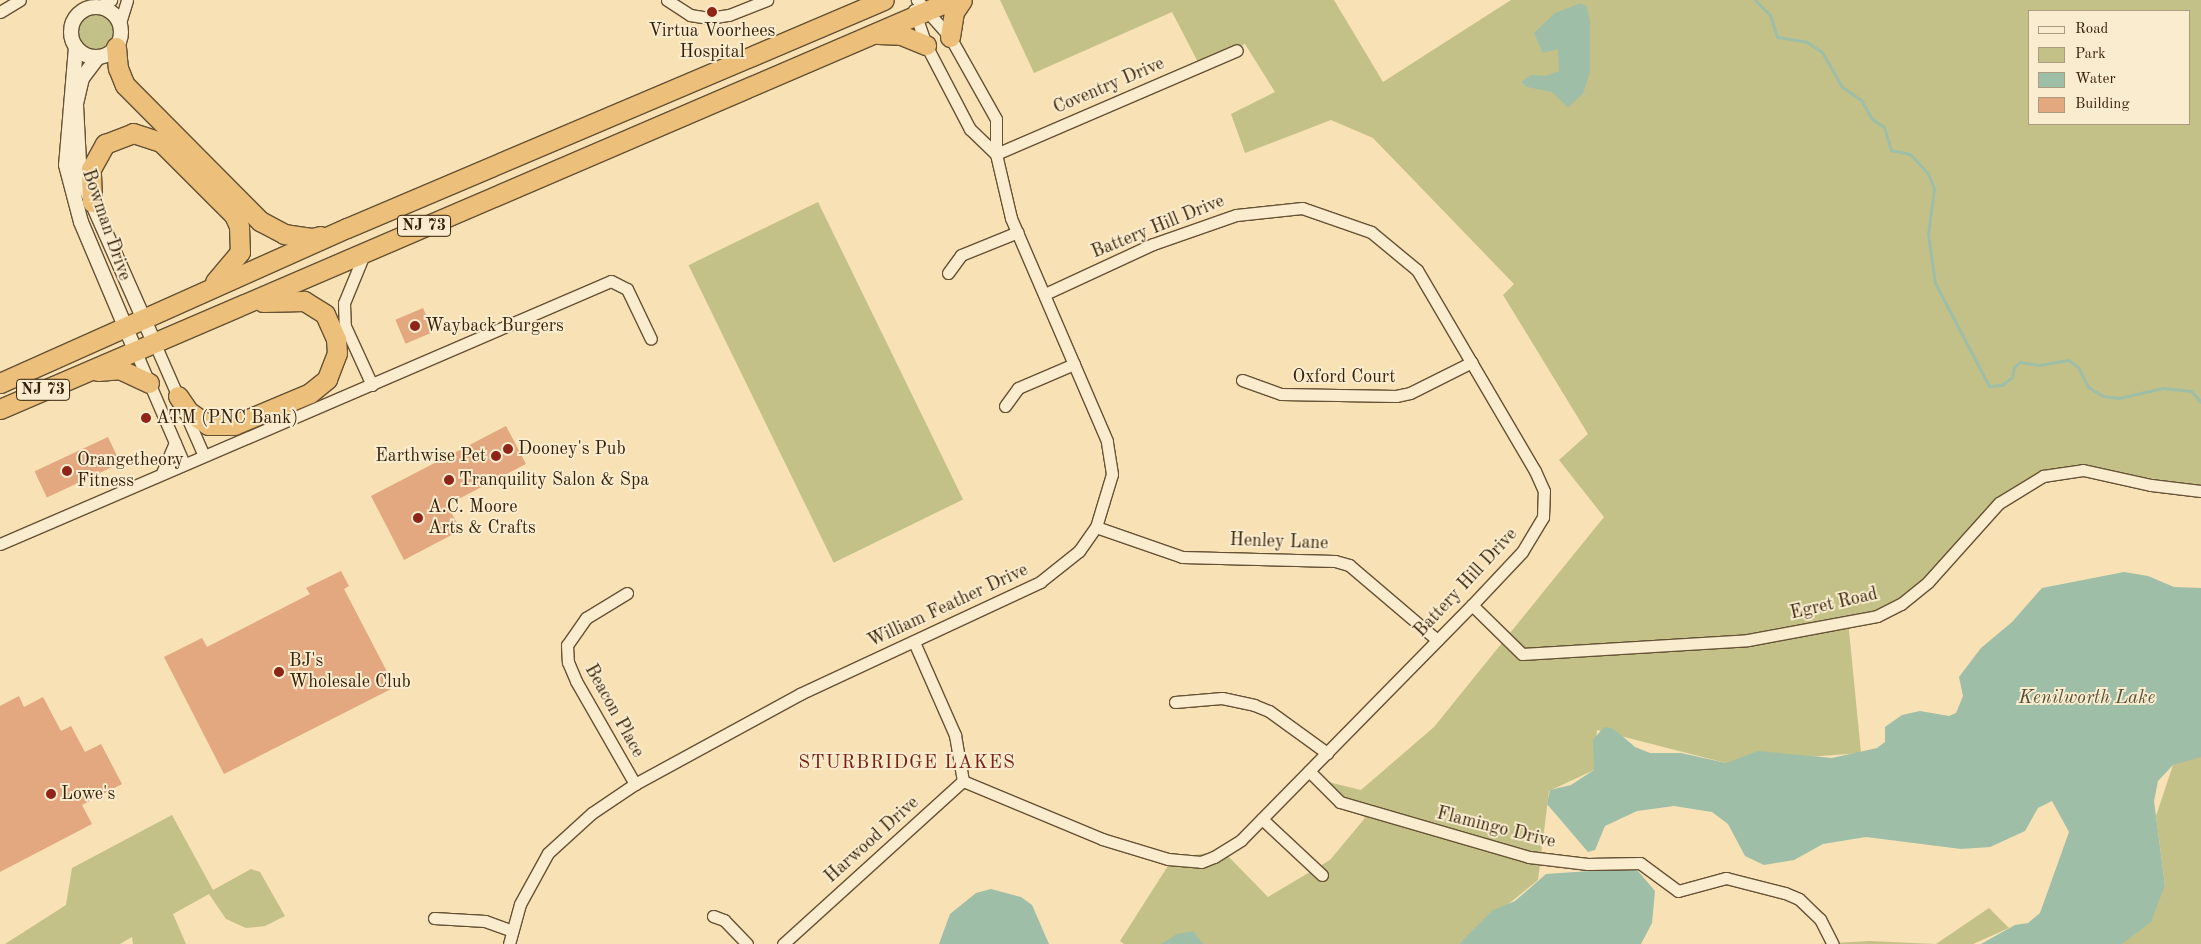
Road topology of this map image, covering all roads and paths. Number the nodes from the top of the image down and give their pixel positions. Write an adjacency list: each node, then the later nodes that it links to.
1 (20, 0): 10 (street)
2 (128, 0): 11 (street)
3 (667, 0): 4 (street)
4 (768, 0)
5 (884, 0): 21 (highway, NJ 73)
6 (952, 0): 9 (highway, NJ 73)
7 (962, 0): 13 (highway)
8 (105, 4): 11 (street); 15 (street)
9 (918, 7): 12 (highway, NJ 73); 13 (street, William Feather Drive); 14 (street)
10 (0, 12)
11 (120, 23): 16 (street)
12 (874, 34): 14 (highway); 23 (highway, NJ 73)
13 (950, 37): 19 (street, William Feather Drive)
14 (926, 46): 19 (street)
15 (76, 47): 18 (street); 29 (street, Bowman Drive)
16 (116, 47): 18 (street); 21 (highway)
17 (1237, 50): 19 (street, Coventry Drive)
18 (98, 57): 20 (street, Bowman Drive)
19 (996, 154): 22 (street, William Feather Drive)
20 (92, 202): 26 (highway); 28 (street, Bowman Drive)
21 (347, 228): 26 (highway, NJ 73)
22 (1018, 232): 24 (street); 25 (street, William Feather Drive)
23 (366, 251): 27 (highway, NJ 73); 39 (street)
24 (948, 273)
25 (1045, 294): 33 (street, Battery Hill Drive); 34 (street, William Feather Drive)
26 (181, 302): 28 (highway, NJ 73)
27 (235, 307): 31 (highway, NJ 73); 40 (highway)
28 (144, 319): 29 (highway, NJ 73); 31 (street, Bowman Drive)
29 (124, 327): 32 (street, Bowman Drive); 37 (highway, NJ 73)
30 (651, 339): 39 (street)
31 (154, 342): 32 (highway, NJ 73); 40 (street)
32 (135, 350): 35 (highway, NJ 73); 38 (street)
33 (1472, 362): 36 (street, Oxford Court); 51 (street, Battery Hill Drive)
34 (1074, 364): 41 (street); 48 (street, William Feather Drive)
35 (87, 372): 38 (highway); 42 (highway, NJ 73)
36 (1242, 380)
37 (0, 383)
38 (149, 383): 43 (street)
39 (372, 385): 44 (street)
40 (178, 396): 44 (street)
41 (1005, 406)
42 (0, 409)
43 (175, 443): 45 (street); 46 (street)
44 (204, 456): 45 (street)
45 (184, 464): 46 (street)
46 (162, 473): 49 (street)
47 (2201, 491): 51 (street, Egret Road)
48 (1096, 527): 52 (street, Henley Lane); 53 (street, William Feather Drive)
49 (0, 544)
50 (627, 593): 58 (street, Beacon Place)
51 (1472, 605): 52 (street, Battery Hill Drive)
52 (1436, 640): 55 (street, Battery Hill Drive)
53 (914, 642): 57 (street); 58 (street, William Feather Drive)
54 (1175, 702): 55 (street)
55 (1327, 753): 56 (street, Battery Hill Drive)
56 (1309, 771): 59 (street, Battery Hill Drive); 67 (street, Flamingo Drive)
57 (963, 781): 59 (street, Battery Hill Drive); 66 (street, Harwood Drive)
58 (635, 784): 63 (street, William Feather Drive)
59 (1262, 819): 60 (street)
60 (1322, 875)
61 (713, 916): 65 (street)
62 (434, 918): 63 (street)
63 (512, 931): 64 (street, William Feather Drive)
64 (509, 944)
65 (747, 944)
66 (783, 944)
67 (1833, 944)

